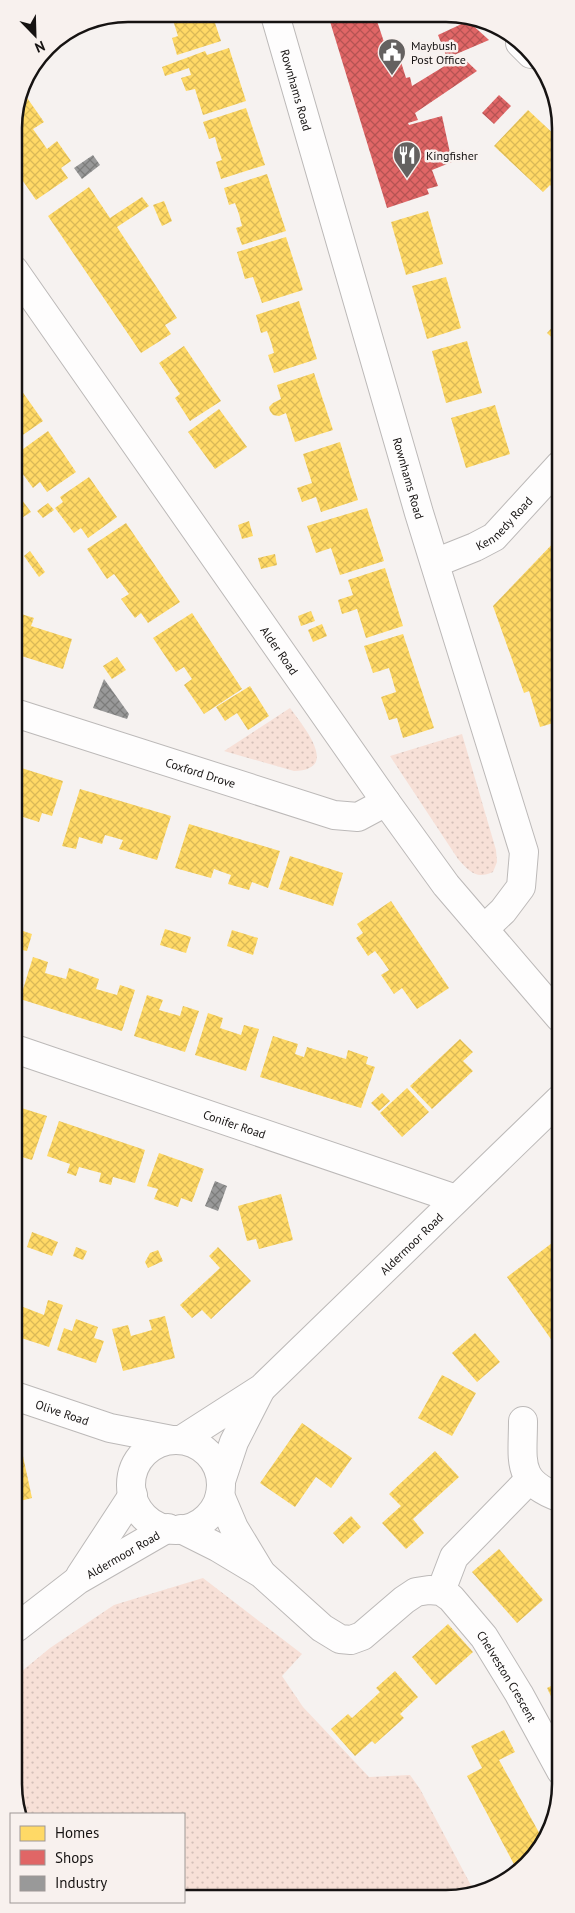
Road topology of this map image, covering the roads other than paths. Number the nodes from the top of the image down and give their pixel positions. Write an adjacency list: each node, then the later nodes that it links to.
1 (277, 23): 4 (street, Rownhams Road)
2 (23, 283): 6 (street, Alder Road)
3 (552, 475): 4 (street, Kennedy Road)
4 (435, 563): 7 (street, Rownhams Road)
5 (23, 715): 6 (street, Coxford Drove)
6 (386, 802): 7 (street, Alder Road)
7 (484, 929): 8 (street, Alder Road)
8 (552, 1009)
9 (22, 1052): 11 (street, Conifer Road)
10 (552, 1107): 11 (street, Aldermoor Road)
11 (456, 1199): 12 (street, Aldermoor Road)
12 (262, 1388): 16 (street, Aldermoor Road); 19 (street, Aldermoor Road)
13 (22, 1398): 15 (street, Olive Road)
14 (523, 1421): 17 (street)
15 (110, 1428): 16 (street, Olive Road); 18 (street)
16 (177, 1440): 18 (street); 19 (street)
17 (529, 1480): 20 (street); 24 (street)
18 (132, 1487): 21 (street); 23 (street, Aldermoor Road)
19 (221, 1488): 21 (street); 22 (street)
20 (552, 1495)
21 (175, 1529): 22 (street); 23 (street, Aldermoor Road)
22 (262, 1574): 24 (street)
23 (78, 1580): 25 (street, Aldermoor Road)
24 (441, 1591): 26 (street, Chelveston Crescent)
25 (22, 1623)
26 (552, 1754)

